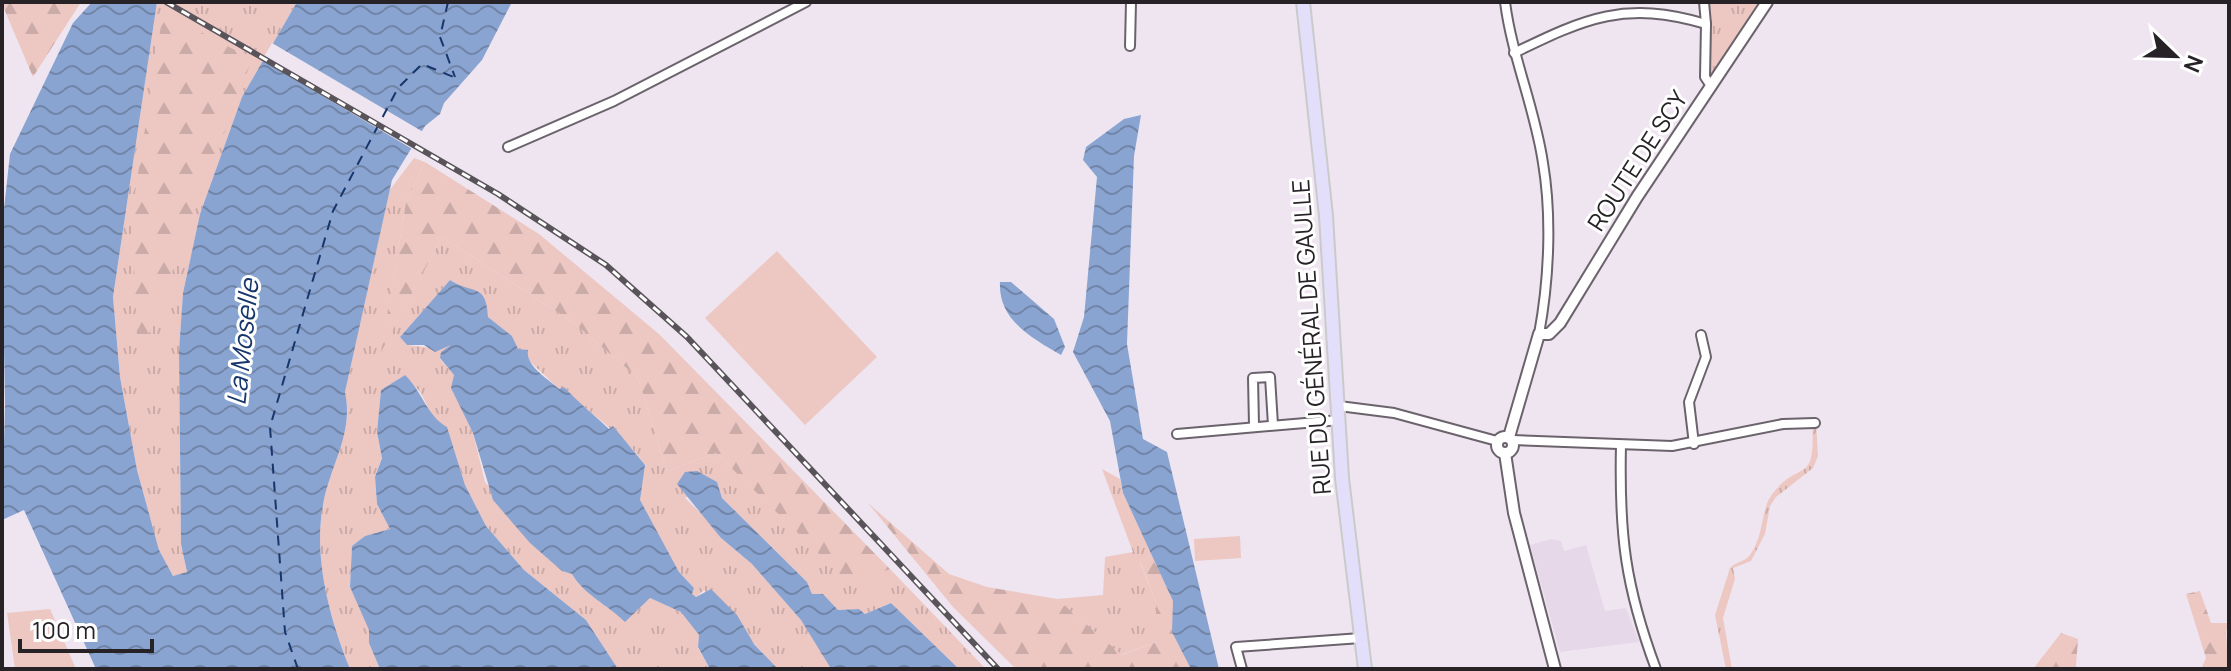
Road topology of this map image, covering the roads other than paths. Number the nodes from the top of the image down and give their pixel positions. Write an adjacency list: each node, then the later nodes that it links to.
1 (806, 2): 11 (street)
2 (1131, 2): 8 (street)
3 (1303, 2): 14 (main road, RUE DU GÉNÉRAL DE GAULLE)
4 (1505, 2): 9 (street)
5 (1704, 2): 7 (street)
6 (1767, 2): 10 (street, ROUTE DE SCY)
7 (1706, 24): 9 (street); 10 (street)
8 (1130, 46)
9 (1514, 53): 12 (street)
10 (1711, 86): 12 (street, ROUTE DE SCY)
11 (508, 147)
12 (1539, 334): 20 (street)
13 (1701, 335): 22 (street)
14 (1339, 406): 15 (main road, RUE DU GÉNÉRAL DE GAULLE); 21 (street)
15 (1341, 420): 18 (street); 25 (main road, RUE DU GÉNÉRAL DE GAULLE)
16 (1815, 423): 22 (street)
17 (1254, 425): 18 (street); 18 (street); 19 (street)
18 (1273, 425)
19 (1177, 434)
20 (1510, 438): 21 (street); 23 (street); 24 (street)
21 (1497, 441): 24 (street)
22 (1694, 444): 23 (street)
23 (1621, 445): 29 (street)
24 (1505, 453): 28 (street)
25 (1361, 638): 26 (street); 27 (main road, RUE DU GÉNÉRAL DE GAULLE)
26 (1242, 669)
27 (1365, 669)
28 (1555, 669)
29 (1656, 669)

